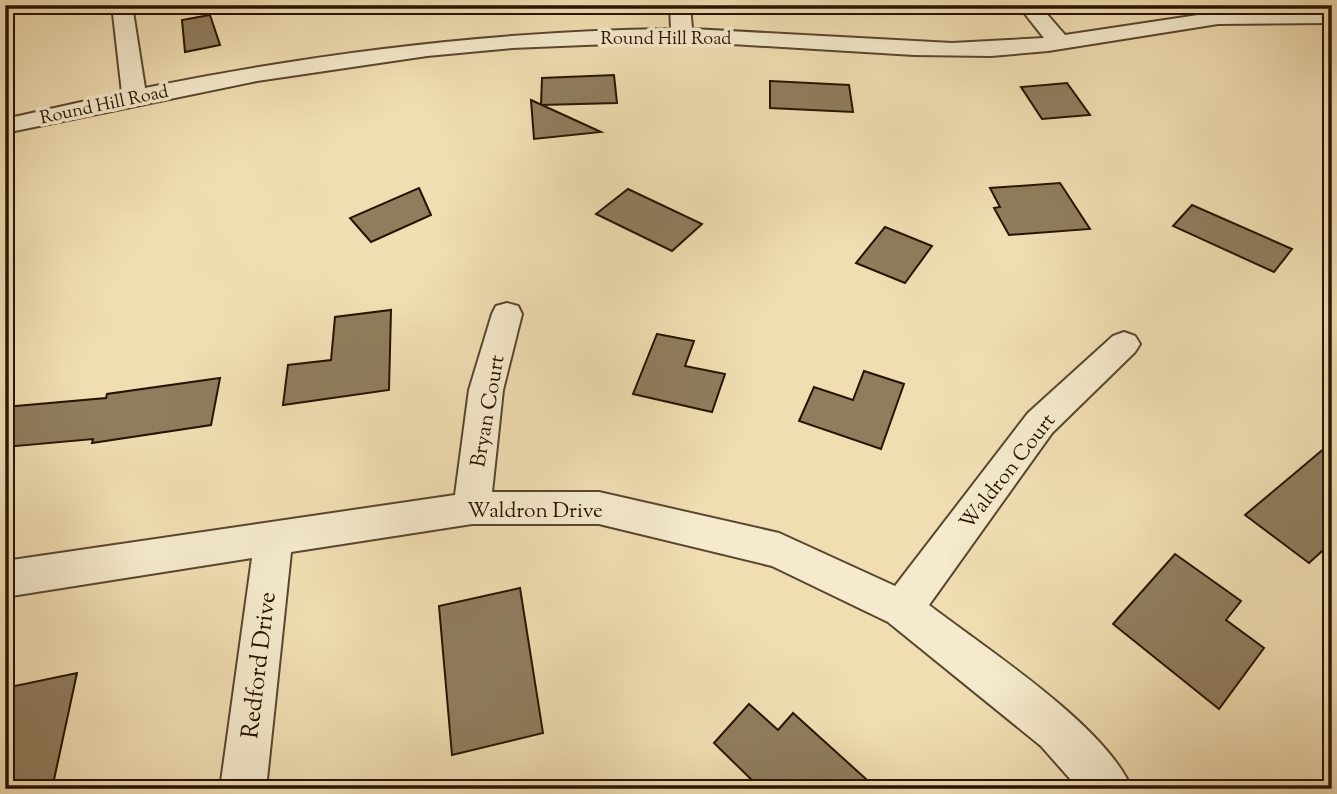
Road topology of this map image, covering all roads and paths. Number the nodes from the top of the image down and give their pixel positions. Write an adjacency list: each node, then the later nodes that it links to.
1 (122, 5): 7 (street)
2 (680, 5): 5 (street)
3 (1028, 5): 6 (street)
4 (1332, 17): 6 (street, Round Hill Road)
5 (682, 35): 6 (street, Round Hill Road); 7 (street, Round Hill Road)
6 (1059, 42)
7 (134, 96): 8 (street, Round Hill Road)
8 (5, 126)
9 (507, 314): 11 (street, Bryan Court)
10 (1124, 344): 14 (street, Waldron Court)
11 (471, 508): 12 (street, Waldron Drive); 14 (street, Waldron Drive)
12 (273, 540): 13 (street, Waldron Drive); 15 (street, Redford Drive)
13 (5, 579)
14 (902, 609): 16 (street, Waldron Drive)
15 (243, 789)
16 (1109, 789)

